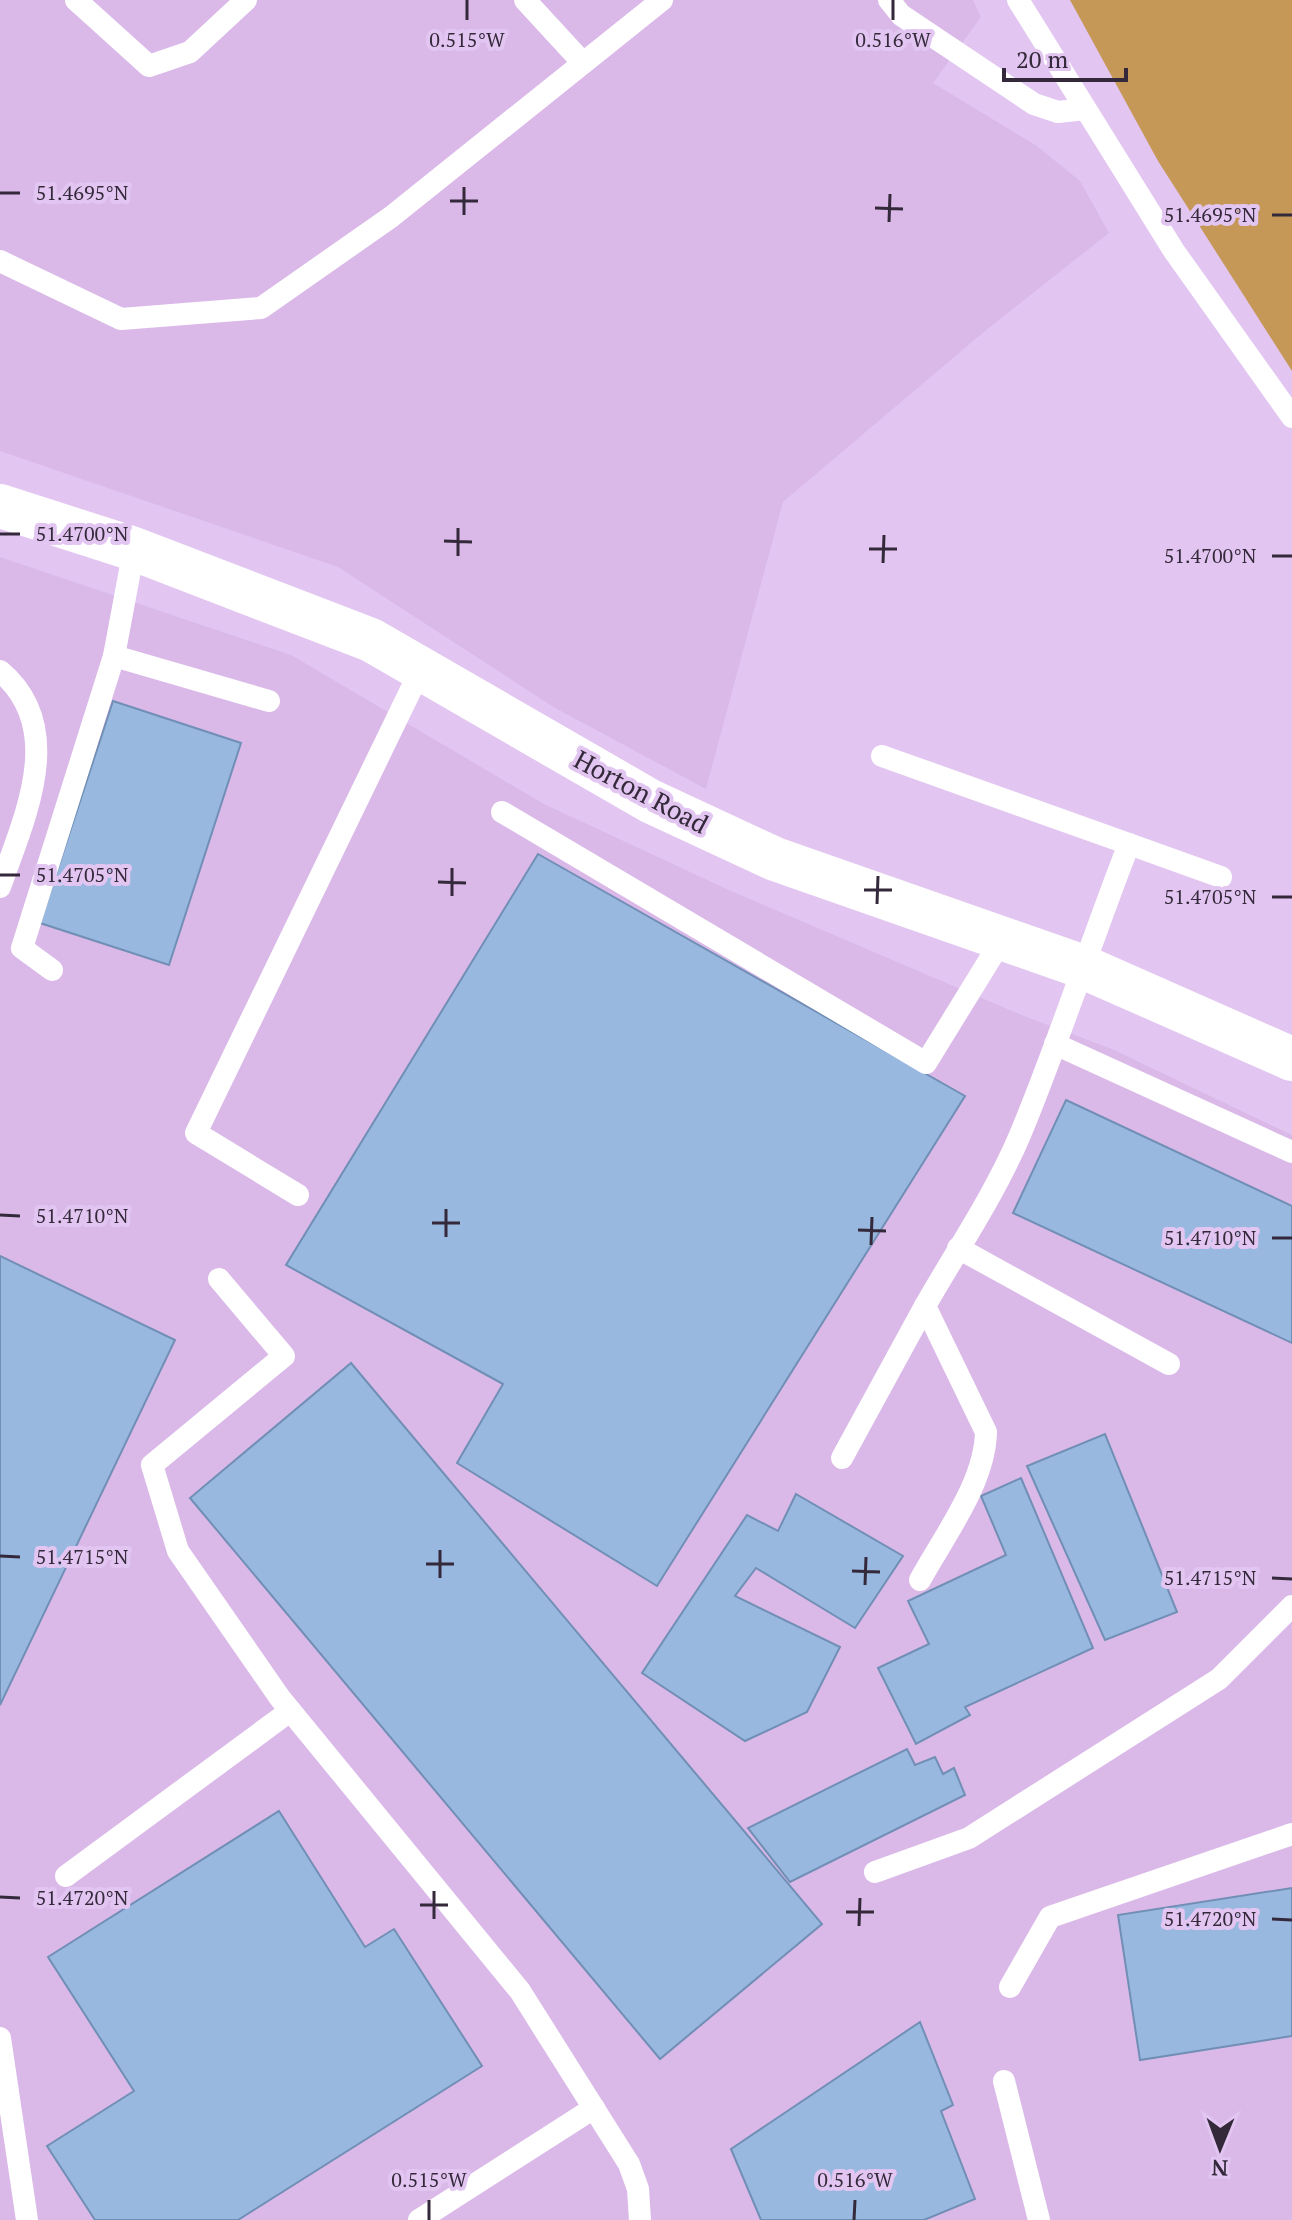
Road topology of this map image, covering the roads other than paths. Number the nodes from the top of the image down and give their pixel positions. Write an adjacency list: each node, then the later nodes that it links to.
1 (76, 0): 2 (lane)
2 (246, 0)
3 (525, 0): 7 (lane)
4 (662, 0): 7 (lane)
5 (889, 0): 8 (lane)
6 (1018, 0): 8 (lane)
7 (583, 63): 9 (lane)
8 (1085, 109): 10 (lane)
9 (0, 261)
10 (1292, 417)
11 (0, 506): 12 (street, Horton Road)
12 (134, 549): 13 (lane); 14 (street, Horton Road)
13 (114, 656): 16 (lane); 24 (lane)
14 (421, 669): 22 (street, Horton Road); 28 (lane)
15 (0, 671): 21 (lane)
16 (269, 701)
17 (882, 756): 19 (lane)
18 (502, 812): 22 (lane)
19 (1129, 844): 20 (lane); 23 (lane)
20 (1221, 877)
21 (0, 887)
22 (1003, 938): 23 (street, Horton Road)
23 (1081, 966): 25 (lane); 26 (street, Horton Road)
24 (52, 970)
25 (1055, 1044): 27 (lane); 29 (lane)
26 (1292, 1059)
27 (1292, 1152)
28 (298, 1195)
29 (958, 1248): 31 (lane); 32 (lane)
30 (219, 1279): 36 (lane)
31 (925, 1306): 33 (lane); 34 (lane)
32 (1169, 1364)
33 (842, 1458)
34 (920, 1580)
35 (1292, 1606): 38 (lane)
36 (290, 1711): 39 (lane); 43 (lane)
37 (1292, 1834): 40 (lane)
38 (875, 1872)
39 (66, 1876)
40 (1010, 1987)
41 (0, 2038): 44 (lane)
42 (1004, 2081): 47 (lane)
43 (594, 2108): 45 (lane); 46 (lane)
44 (27, 2220)
45 (419, 2220)
46 (640, 2220)
47 (1039, 2220)

